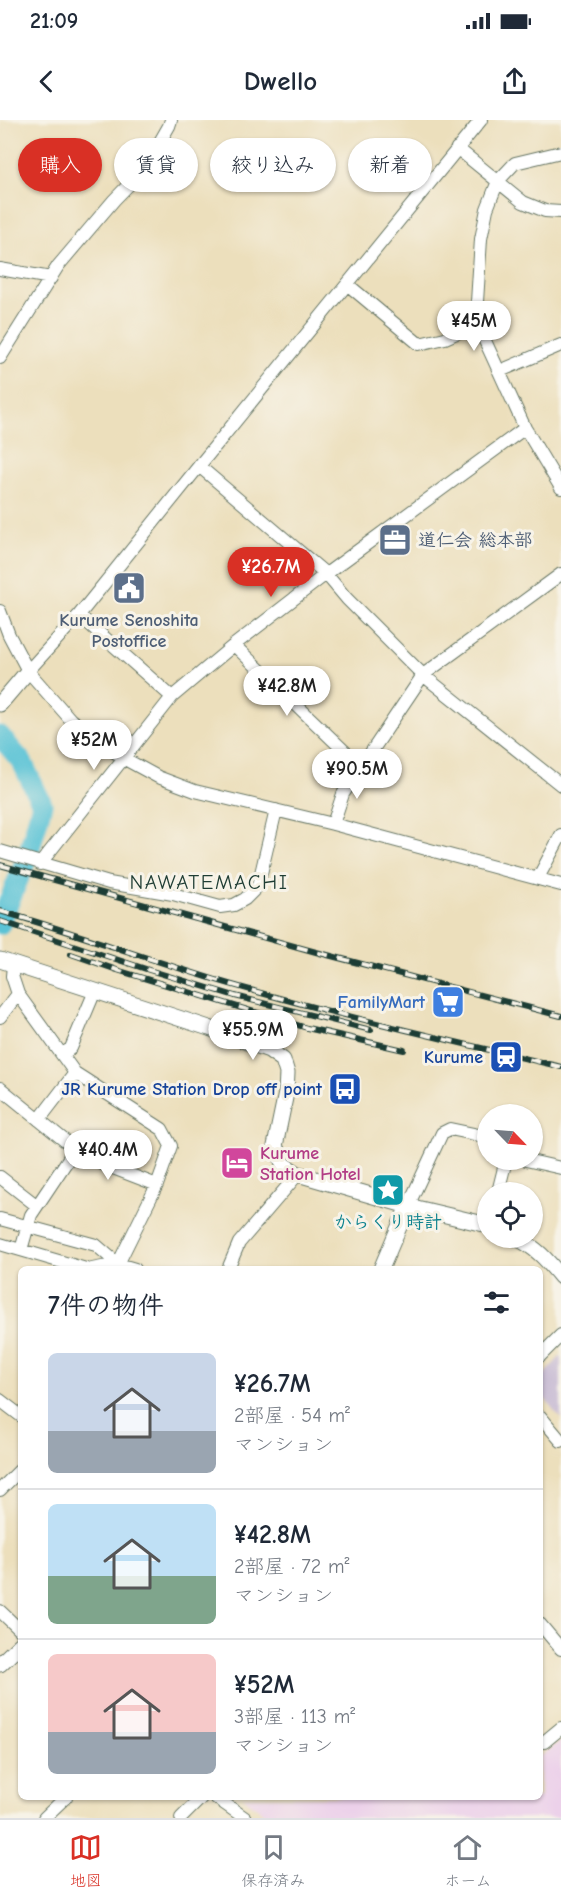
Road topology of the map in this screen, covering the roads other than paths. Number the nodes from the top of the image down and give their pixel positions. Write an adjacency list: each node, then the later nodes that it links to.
1 (171, 120): 8 (street)
2 (481, 120): 3 (street)
3 (457, 148): 5 (street); 9 (street)
4 (561, 152): 5 (street)
5 (498, 181): 6 (street); 10 (street)
6 (561, 212)
7 (0, 269): 8 (street)
8 (51, 278): 12 (street)
9 (347, 284): 10 (street); 15 (street)
10 (479, 322): 13 (street)
11 (561, 345): 13 (street)
12 (0, 358)
13 (500, 371): 14 (street)
14 (525, 428): 16 (street); 17 (street)
15 (199, 466): 17 (street); 20 (street)
16 (561, 488)
17 (326, 574): 21 (street); 23 (street)
18 (561, 574): 23 (street)
19 (0, 611): 22 (street)
20 (79, 615): 22 (street); 24 (street)
21 (234, 645): 24 (street); 27 (street)
22 (27, 671): 25 (main road); 26 (street)
23 (423, 675): 27 (street); 28 (street)
24 (172, 697): 26 (street)
25 (0, 704)
26 (123, 758): 29 (street); 33 (street)
27 (361, 767): 30 (street)
28 (561, 785)
29 (276, 810): 30 (street); 33 (street)
30 (333, 824): 34 (street)
31 (561, 835): 34 (street)
32 (0, 851): 33 (street)
33 (40, 864)
34 (538, 878): 35 (street)
35 (561, 885)
36 (6, 962): 37 (main road); 38 (street)
37 (95, 991): 40 (street); 48 (main road)
38 (18, 993): 39 (street); 40 (street)
39 (0, 1017)
40 (62, 1055): 41 (street)
41 (75, 1073): 43 (street); 50 (street)
42 (0, 1088): 43 (street)
43 (39, 1120): 45 (street)
44 (477, 1135): 52 (street)
45 (75, 1149): 50 (street); 51 (street)
46 (543, 1164): 47 (street)
47 (561, 1168)
48 (298, 1174): 52 (main road); 61 (street)
49 (0, 1177): 51 (street)
50 (157, 1185): 60 (street)
51 (36, 1205): 55 (street)
52 (408, 1206): 54 (main road); 62 (main road)
53 (0, 1219): 55 (street)
54 (477, 1222)
55 (27, 1226): 58 (street); 60 (street)
56 (0, 1244): 58 (street)
57 (533, 1248): 63 (main road)
58 (21, 1250): 59 (street)
59 (76, 1266)
60 (118, 1266)
61 (229, 1266)
62 (382, 1266)
63 (561, 1277)
64 (561, 1335): 65 (street)
65 (543, 1353)
66 (0, 1400): 67 (street)
67 (18, 1414)
68 (543, 1420): 69 (street)
69 (561, 1441)
70 (18, 1472): 71 (street)
71 (0, 1490)
72 (0, 1611): 73 (street)
73 (18, 1628)
74 (543, 1628): 76 (street)
75 (18, 1647): 77 (main road)
76 (561, 1649)
77 (0, 1664)
78 (561, 1728): 79 (street)
79 (543, 1742)
80 (63, 1800): 83 (street)
81 (199, 1800): 84 (street)
82 (219, 1800): 85 (street)
83 (44, 1818)
84 (181, 1818)
85 (245, 1818)

